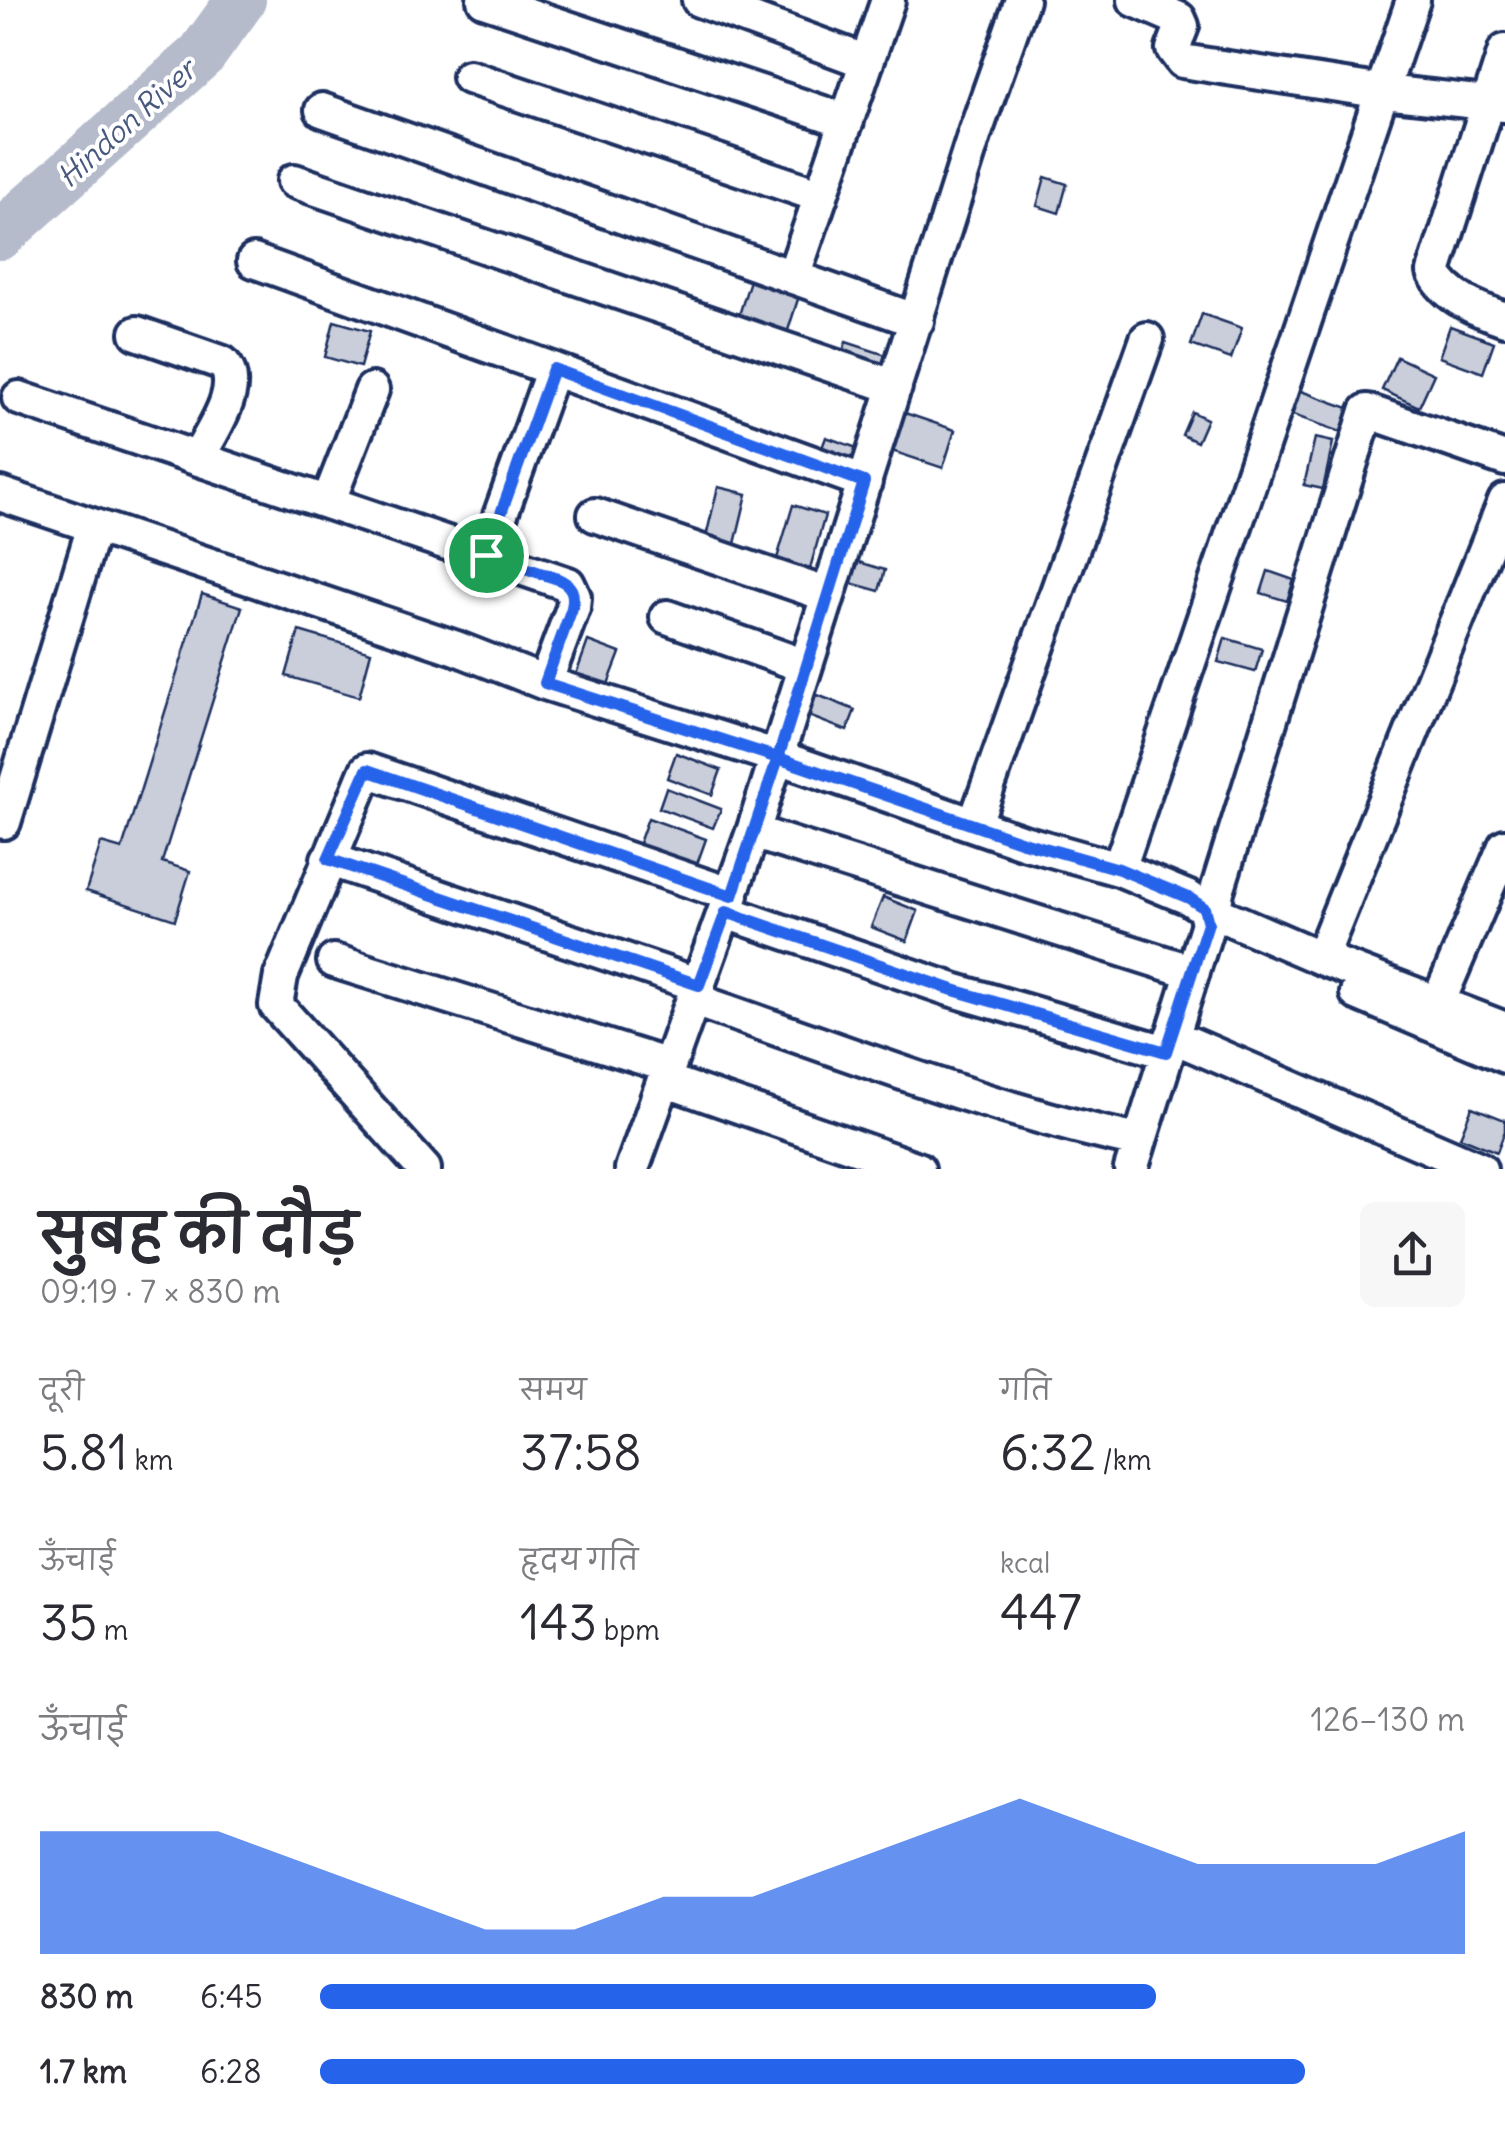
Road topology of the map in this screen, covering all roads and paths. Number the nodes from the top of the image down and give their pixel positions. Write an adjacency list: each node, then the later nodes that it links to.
1 (484, 0): 13 (street)
2 (699, 0): 8 (street)
3 (888, 0): 8 (street)
4 (1022, 0): 19 (street)
5 (1135, 0): 10 (street)
6 (1413, 0): 10 (street)
7 (1505, 50): 11 (street)
8 (867, 62): 13 (street)
9 (469, 77): 15 (street)
10 (1384, 92): 11 (street); 45 (street)
11 (1496, 104): 18 (street)
12 (322, 110): 17 (street)
13 (846, 120): 15 (street)
14 (294, 182): 23 (street)
15 (821, 196): 17 (street)
16 (254, 261): 22 (street)
17 (794, 277): 19 (street)
18 (1505, 319)
19 (917, 320): 23 (street)
20 (137, 334): 26 (street)
21 (1147, 339): 41 (street)
22 (553, 369): 28 (street); 34 (street)
23 (895, 388): 28 (street)
24 (372, 390): 30 (street)
25 (18, 398): 26 (street)
26 (198, 458): 30 (street)
27 (1505, 459): 48 (street)
28 (864, 482): 35 (street)
29 (0, 494): 33 (street)
30 (329, 500): 34 (street)
31 (1505, 500): 48 (street)
32 (594, 515): 35 (street)
33 (94, 526): 38 (street); 40 (street)
34 (486, 555): 38 (street)
35 (828, 595): 37 (street)
36 (667, 616): 37 (street)
37 (805, 666): 39 (street)
38 (545, 683): 39 (street)
39 (778, 758): 41 (street); 42 (street)
40 (4, 822)
41 (975, 823): 45 (street)
42 (753, 832): 46 (street); 50 (street)
43 (1505, 846): 52 (street)
44 (328, 859): 46 (street); 51 (street); 58 (street)
45 (1119, 869): 47 (street)
46 (729, 904): 51 (street); 54 (street)
47 (1208, 923): 50 (street); 55 (street)
48 (1321, 958): 52 (street)
49 (334, 961): 56 (street)
50 (1194, 972): 54 (street)
51 (697, 992): 56 (street); 57 (street)
52 (1438, 1002): 53 (street)
53 (1505, 1029)
54 (1169, 1044): 57 (street); 61 (street)
55 (1505, 1056)
56 (667, 1073): 59 (street); 60 (street)
57 (1135, 1155)
58 (424, 1169)
59 (632, 1169)
60 (918, 1169)
61 (1480, 1169)

